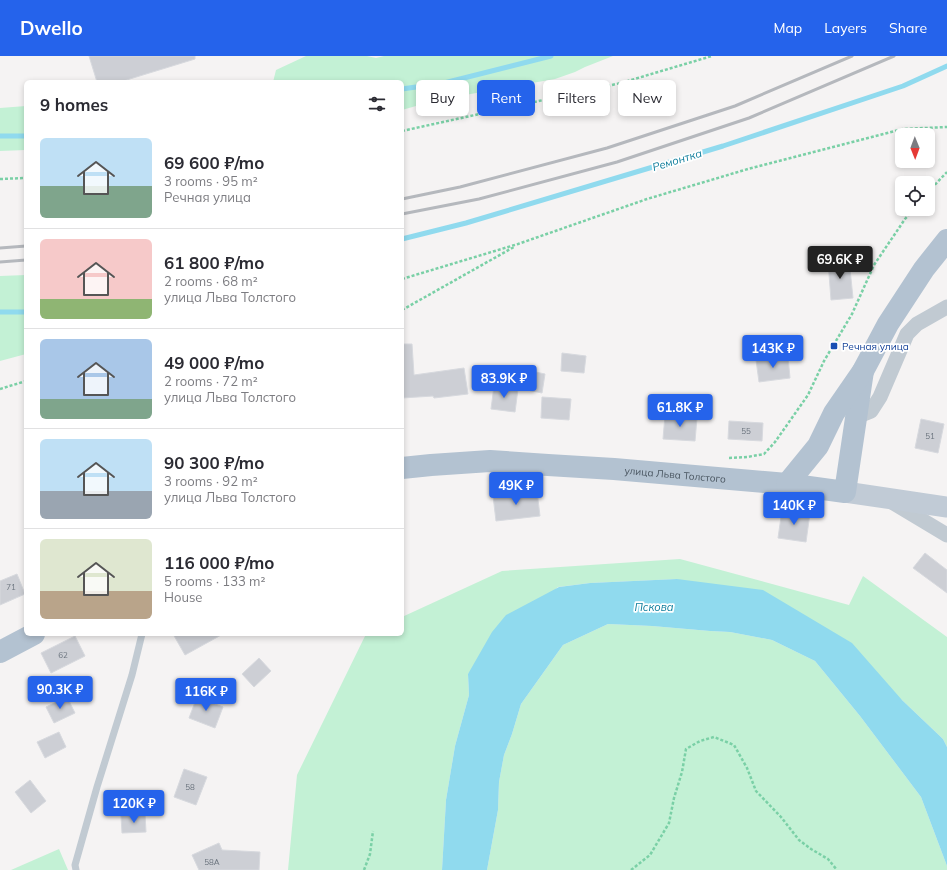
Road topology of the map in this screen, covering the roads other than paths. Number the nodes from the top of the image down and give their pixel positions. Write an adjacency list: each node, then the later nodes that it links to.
1 (947, 240): 3 (main road)
2 (947, 307): 4 (street)
3 (863, 371): 4 (main road); 6 (main road)
4 (856, 417): 7 (main road)
5 (404, 468): 6 (main road, улица Льва Толстого)
6 (787, 484): 7 (main road, улица Льва Толстого)
7 (845, 492): 8 (street, улица Льва Толстого)
8 (888, 499): 9 (street, улица Льва Толстого); 10 (street)
9 (947, 507)
10 (947, 535)
11 (30, 636): 13 (main road)
12 (142, 636): 14 (lane)
13 (0, 652)
14 (76, 870)

